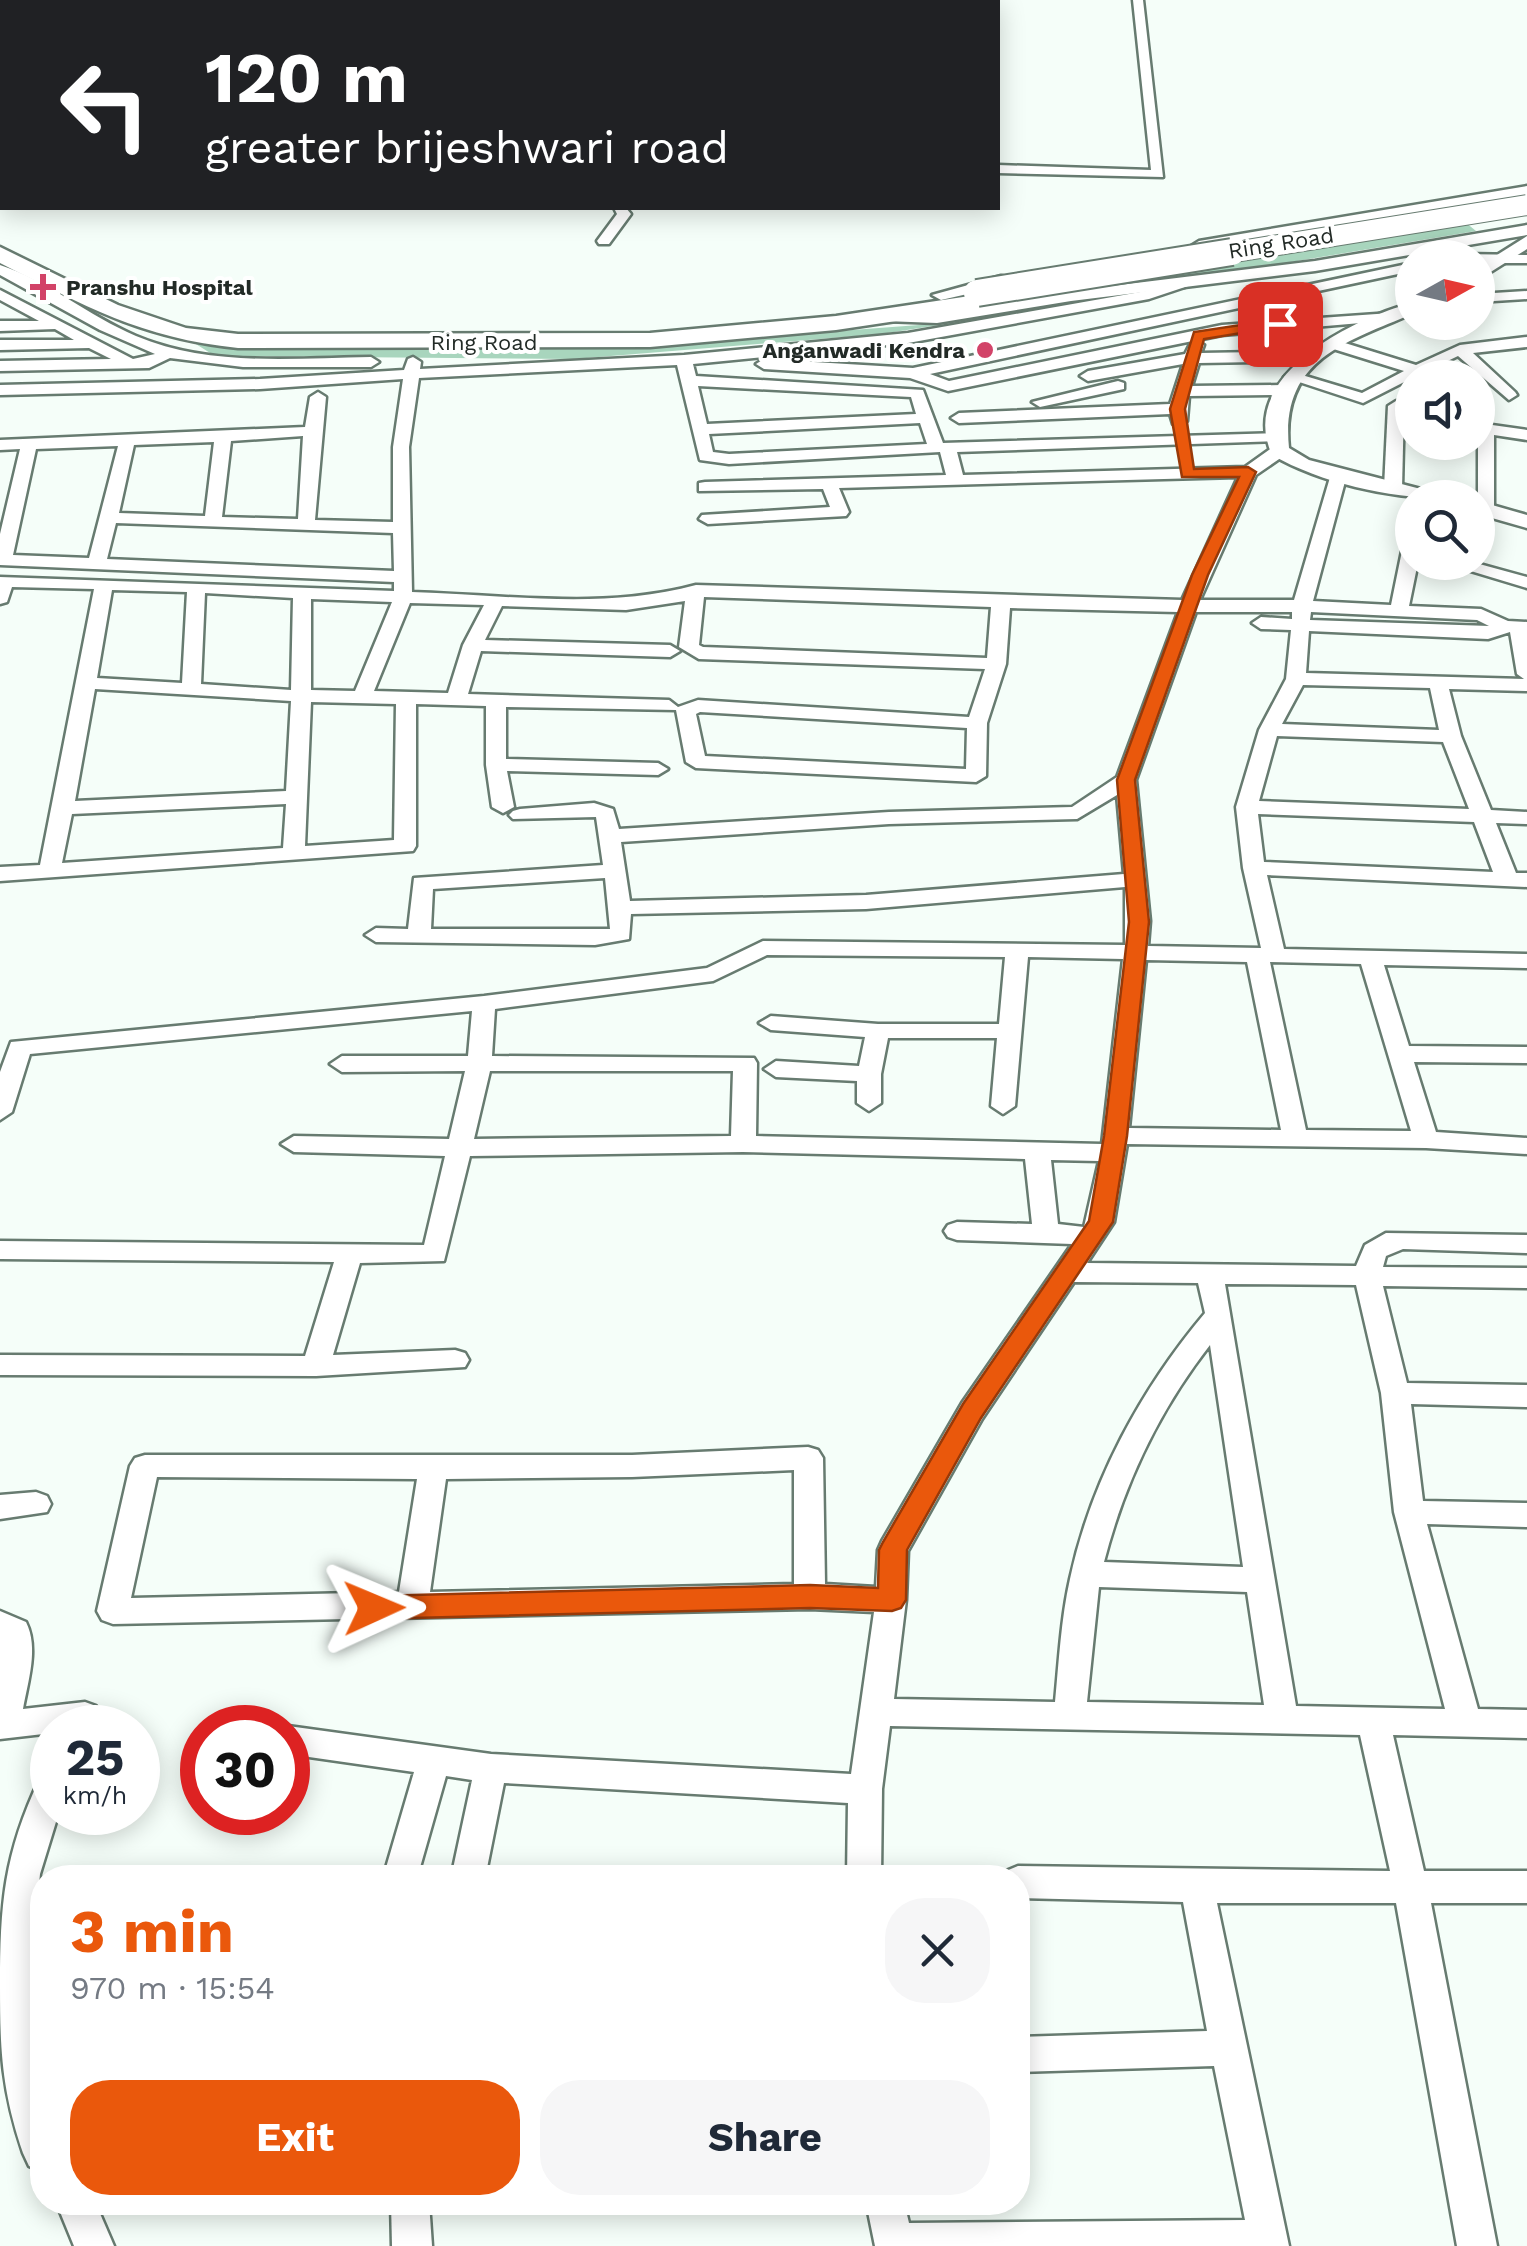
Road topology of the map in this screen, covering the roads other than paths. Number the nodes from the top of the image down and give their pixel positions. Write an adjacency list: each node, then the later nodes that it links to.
1 (1138, 0): 2 (street)
2 (1000, 169)
3 (1476, 199): 4 (street); 8 (street); 24 (street)
4 (1525, 202): 28 (main road)
5 (621, 210): 9 (street)
6 (1527, 230): 8 (street)
7 (0, 232): 24 (main road, Ring Road)
8 (1491, 234): 13 (street); 14 (street)
9 (604, 241)
10 (1527, 241): 13 (street)
11 (0, 254): 44 (main road, Ring Road)
12 (1495, 259): 13 (street)
13 (1499, 259): 15 (street); 16 (street)
14 (1350, 260): 17 (street); 20 (street)
15 (1527, 260)
16 (1495, 262)
17 (1315, 266): 21 (street); 22 (street)
18 (0, 268): 27 (street)
19 (1395, 270): 20 (street)
20 (1376, 274): 21 (street)
21 (1342, 282): 34 (street)
22 (1183, 283): 25 (street); 33 (street)
23 (0, 294): 30 (street)
24 (941, 295): 28 (main road, Ring Road)
25 (1148, 295): 34 (street); 38 (street)
26 (1527, 295): 29 (street)
27 (52, 296): 30 (street); 44 (street)
28 (980, 297): 33 (main road, Ring Road)
29 (1495, 297)
30 (18, 304): 31 (street); 37 (street)
31 (0, 305)
32 (1395, 315): 35 (street)
33 (885, 316): 38 (main road, Ring Road)
34 (1180, 316): 57 (street)
35 (1391, 317): 39 (street); 42 (street)
36 (0, 326): 37 (street)
37 (56, 326): 41 (street)
38 (841, 334): 44 (main road, Ring Road); 47 (street); 56 (street)
39 (1198, 335): 54 (street); 57 (street)
40 (1527, 342): 45 (street)
41 (92, 344): 43 (street); 52 (street)
42 (1332, 344): 46 (street); 51 (street)
43 (0, 345)
44 (168, 345): 48 (street); 52 (street)
45 (1460, 350): 50 (street); 66 (street)
46 (1310, 356): 54 (street); 61 (street)
47 (704, 359): 49 (street); 56 (street)
48 (231, 360): 55 (street); 62 (street)
49 (684, 360): 55 (street); 60 (street)
50 (1436, 360)
51 (1395, 363)
52 (131, 364): 53 (street)
53 (0, 366)
54 (1189, 366): 58 (street); 64 (street); 70 (street)
55 (412, 369): 62 (street); 99 (street)
56 (838, 370): 57 (street)
57 (913, 374)
58 (1088, 376)
59 (1395, 380): 68 (street)
60 (692, 381): 73 (street); 75 (street)
61 (1287, 383): 64 (street); 68 (street); 82 (street)
62 (226, 385): 63 (street)
63 (0, 390)
64 (1185, 391): 72 (street)
65 (1495, 392): 66 (street)
66 (1509, 396): 69 (street)
67 (318, 397): 76 (street)
68 (1363, 398): 71 (street)
69 (1527, 398)
70 (1040, 402)
71 (1395, 406)
72 (1177, 409): 74 (street); 81 (street)
73 (926, 418): 75 (street); 75 (street)
74 (959, 418)
75 (702, 429)
76 (312, 431): 79 (street); 98 (street)
77 (1495, 431): 78 (street)
78 (1527, 436)
79 (223, 437): 80 (street); 96 (street)
80 (127, 440): 83 (street); 94 (street)
81 (1181, 440): 82 (street); 87 (street); 89 (street)
82 (1278, 443): 86 (street); 88 (street)
83 (29, 444): 84 (street); 100 (street)
84 (0, 445)
85 (1397, 460): 92 (street)
86 (1248, 472): 87 (street); 114 (street)
87 (1187, 474): 89 (street)
88 (1339, 474): 92 (street); 115 (street)
89 (956, 480): 90 (street)
90 (828, 481): 91 (street); 95 (street)
91 (704, 487)
92 (1393, 488)
93 (1495, 512): 97 (street)
94 (109, 518): 96 (street); 101 (street)
95 (708, 519)
96 (213, 521): 98 (street)
97 (1527, 522)
98 (306, 524): 99 (street)
99 (402, 528): 108 (street)
100 (2, 560): 101 (street)
101 (96, 564): 108 (street)
102 (1495, 574): 104 (street)
103 (1406, 580): 113 (street)
104 (1527, 583)
105 (104, 585): 106 (street); 107 (street); 123 (street)
106 (2, 586)
107 (196, 587): 109 (street); 125 (street)
108 (402, 587): 109 (street); 111 (street); 127 (street)
109 (302, 593): 126 (street)
110 (693, 595): 111 (street); 112 (street); 119 (street)
111 (496, 600): 117 (street)
112 (1000, 606): 114 (street); 119 (street)
113 (1399, 610): 115 (street); 116 (street)
114 (1188, 613): 115 (street); 137 (street)
115 (1302, 615): 116 (street); 121 (street)
116 (1516, 627): 120 (street)
117 (473, 644): 118 (street); 129 (street)
118 (670, 651)
119 (996, 664): 132 (street)
120 (1527, 674)
121 (1296, 679): 122 (street); 133 (street)
122 (1438, 683): 124 (street); 134 (street)
123 (86, 684): 125 (street); 140 (street)
124 (1527, 685)
125 (191, 692): 126 (street)
126 (301, 696): 127 (street); 138 (street)
127 (362, 698): 128 (street)
128 (406, 698): 129 (street); 144 (street)
129 (456, 701): 130 (street)
130 (496, 702): 131 (street); 135 (street)
131 (669, 706)
132 (977, 723): 132 (street)
133 (1269, 730): 134 (street); 139 (street)
134 (1450, 736): 141 (street)
135 (496, 765): 136 (street); 143 (street)
136 (658, 769)
137 (1126, 780): 143 (street); 150 (street)
138 (296, 797): 140 (street); 144 (street)
139 (1247, 807): 141 (street); 145 (street)
140 (63, 808): 146 (street)
141 (1484, 816): 142 (street); 149 (street)
142 (1527, 818)
143 (610, 836): 147 (street)
144 (294, 854): 146 (street)
145 (1254, 868): 149 (street); 158 (street)
146 (50, 871): 148 (street)
147 (614, 872): 152 (street); 155 (street)
148 (0, 874)
149 (1517, 879)
150 (1135, 880): 151 (street); 157 (street)
151 (679, 907): 152 (street); 153 (street)
152 (620, 908): 153 (street)
153 (621, 934): 155 (street)
154 (376, 936): 155 (street)
155 (419, 936)
156 (1017, 950): 157 (street); 161 (street); 164 (street)
157 (1134, 953): 158 (street); 178 (street)
158 (1266, 956): 159 (street); 174 (street)
159 (1370, 957): 160 (street); 165 (street)
160 (1527, 960)
161 (484, 1003): 168 (street); 173 (street)
162 (771, 1023): 163 (street)
163 (878, 1031): 164 (street); 170 (street)
164 (1007, 1031): 172 (street)
165 (1400, 1054): 166 (street); 175 (street)
166 (1527, 1055)
167 (342, 1064): 168 (street)
168 (479, 1065): 177 (street); 180 (street)
169 (776, 1069): 170 (street)
170 (869, 1074): 171 (street)
171 (869, 1103)
172 (1004, 1106)
173 (0, 1112)
174 (1295, 1139): 175 (street); 178 (street)
175 (1426, 1140): 179 (street)
176 (294, 1144): 180 (street)
177 (743, 1144): 180 (street); 181 (street)
178 (1114, 1145): 181 (street); 184 (street)
179 (1527, 1146)
180 (460, 1148): 187 (street)
181 (1037, 1151): 183 (street)
182 (956, 1231): 183 (street)
183 (1050, 1234): 184 (street)
184 (1092, 1238): 189 (street)
185 (1527, 1244): 190 (street)
186 (0, 1250): 187 (street)
187 (350, 1253): 195 (street)
188 (1209, 1271): 189 (street); 190 (street); 192 (street)
189 (1070, 1272): 206 (street)
190 (1367, 1275): 191 (street); 196 (street)
191 (1527, 1278)
192 (1218, 1315): 203 (street); 204 (street)
193 (455, 1360): 195 (street)
194 (0, 1364): 195 (street)
195 (316, 1366)
196 (1395, 1393): 197 (street); 201 (street)
197 (1527, 1396)
198 (433, 1468): 205 (street); 207 (street); 207 (street)
199 (36, 1504): 200 (street)
200 (0, 1507)
201 (1410, 1512): 202 (street); 214 (street)
202 (1527, 1516)
203 (1086, 1574): 204 (street); 210 (street)
204 (1262, 1580): 211 (street)
205 (810, 1596): 206 (street); 207 (street)
206 (892, 1600): 209 (street)
207 (412, 1607)
208 (0, 1624): 216 (street)
209 (877, 1712): 210 (street); 220 (street)
210 (1070, 1712): 211 (street)
211 (1282, 1720): 213 (street)
212 (30, 1722): 216 (street)
213 (1374, 1722): 214 (street); 226 (street)
214 (1465, 1723): 215 (street)
215 (1527, 1724)
216 (2, 1725)
217 (310, 1743): 218 (street)
218 (434, 1760): 219 (street); 222 (street)
219 (492, 1768): 220 (street); 223 (street)
220 (864, 1788): 224 (street)
221 (30, 1835): 231 (street)
222 (404, 1865)
223 (471, 1865)
224 (864, 1865)
225 (1030, 1882): 227 (street)
226 (1410, 1885): 227 (street); 228 (street); 240 (street)
227 (1197, 1887): 229 (street)
228 (1527, 1887)
229 (1228, 2048): 230 (street); 235 (street)
230 (1030, 2054)
231 (30, 2135)
232 (81, 2215): 238 (street)
233 (411, 2215): 239 (street)
234 (889, 2215): 237 (street)
235 (1268, 2243): 236 (street)
236 (1130, 2244): 237 (street)
237 (895, 2245)
238 (94, 2246)
239 (412, 2246)
240 (1477, 2246)

